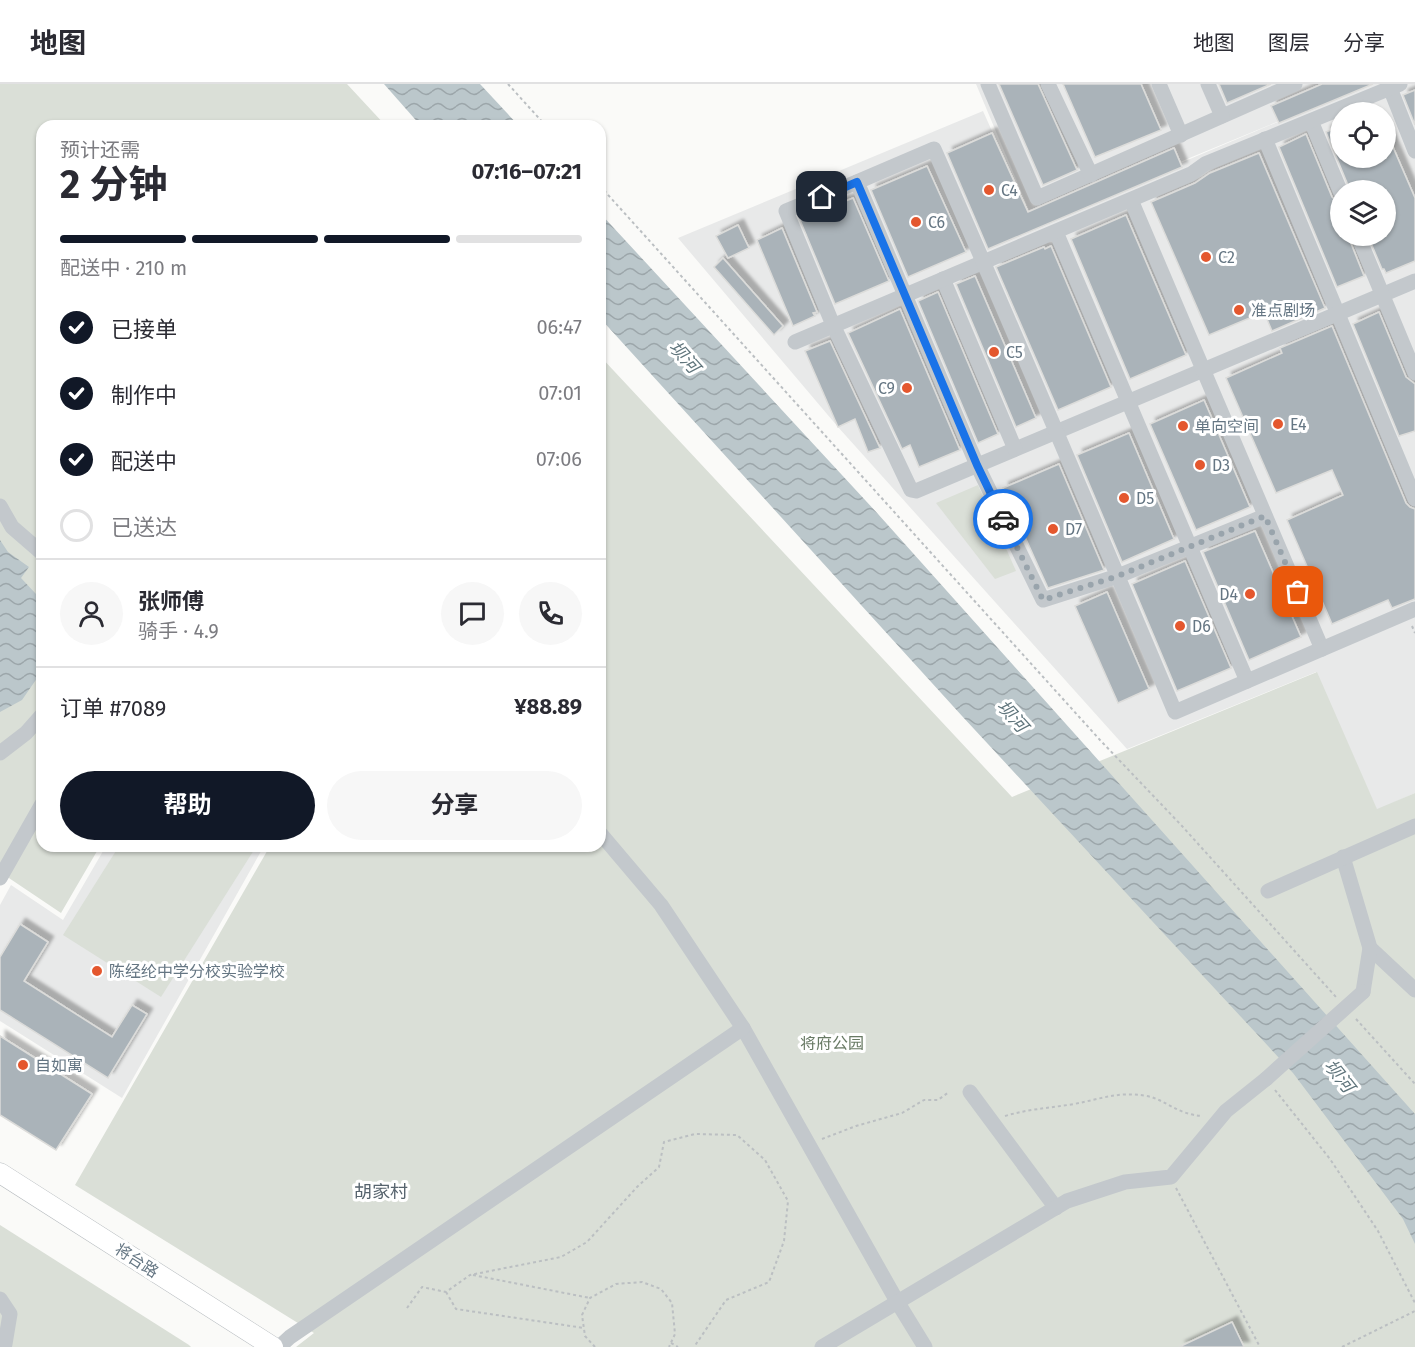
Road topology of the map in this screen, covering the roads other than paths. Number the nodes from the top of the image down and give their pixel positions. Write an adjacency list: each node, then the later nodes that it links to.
1 (988, 84): 13 (lane)
2 (1048, 84): 13 (lane)
3 (1159, 84): 10 (lane)
4 (1209, 84): 8 (lane)
5 (1295, 84): 7 (lane)
6 (1395, 86): 9 (lane); 12 (lane)
7 (1266, 90): 8 (lane)
8 (1222, 116): 10 (lane)
9 (1311, 121): 11 (lane); 14 (lane)
10 (1181, 135): 13 (lane)
11 (1265, 140): 16 (lane); 24 (lane)
12 (1415, 151)
13 (1091, 175)
14 (1335, 180)
15 (857, 182): 19 (lane); 22 (lane); 25 (lane)
16 (1131, 200): 17 (lane); 27 (lane)
17 (1056, 232): 19 (lane); 29 (lane)
18 (1362, 246): 23 (lane)
19 (984, 262): 20 (lane); 30 (lane)
20 (943, 279): 22 (lane); 31 (lane)
21 (1415, 281): 23 (lane)
22 (905, 295): 25 (lane); 32 (lane)
23 (1383, 295): 24 (lane); 28 (lane)
24 (1337, 313): 27 (lane); 33 (lane)
25 (833, 325): 26 (lane); 32 (lane)
26 (795, 342)
27 (1204, 370): 29 (lane); 35 (lane)
28 (1415, 373)
29 (1128, 402): 30 (lane); 36 (lane)
30 (1057, 432): 31 (lane); 38 (lane)
31 (1016, 449): 32 (lane)
32 (977, 465): 38 (lane)
33 (1415, 499)
34 (0, 506): 37 (lane)
35 (1265, 516): 36 (lane); 40 (lane)
36 (1190, 547): 38 (lane); 41 (lane)
37 (36, 548)
38 (1118, 576): 41 (lane)
39 (1415, 609): 40 (lane)
40 (1322, 649): 41 (lane)
41 (1247, 681)
42 (36, 722): 43 (lane)
43 (0, 753)
44 (36, 815): 48 (lane)
45 (1415, 826): 47 (lane)
46 (606, 840): 52 (lane)
47 (1343, 857): 49 (lane); 50 (lane)
48 (0, 878)
49 (1268, 891)
50 (1370, 948): 51 (lane); 55 (lane, bridge)
51 (1415, 990)
52 (743, 1028): 57 (lane); 60 (lane)
53 (970, 1092): 55 (lane)
54 (0, 1173): 59 (main road, 将台路)
55 (1056, 1208): 57 (lane)
56 (0, 1299): 58 (lane)
57 (898, 1303): 61 (lane); 62 (lane)
58 (3, 1347)
59 (273, 1347)
60 (279, 1347)
61 (822, 1347)
62 (925, 1347)

